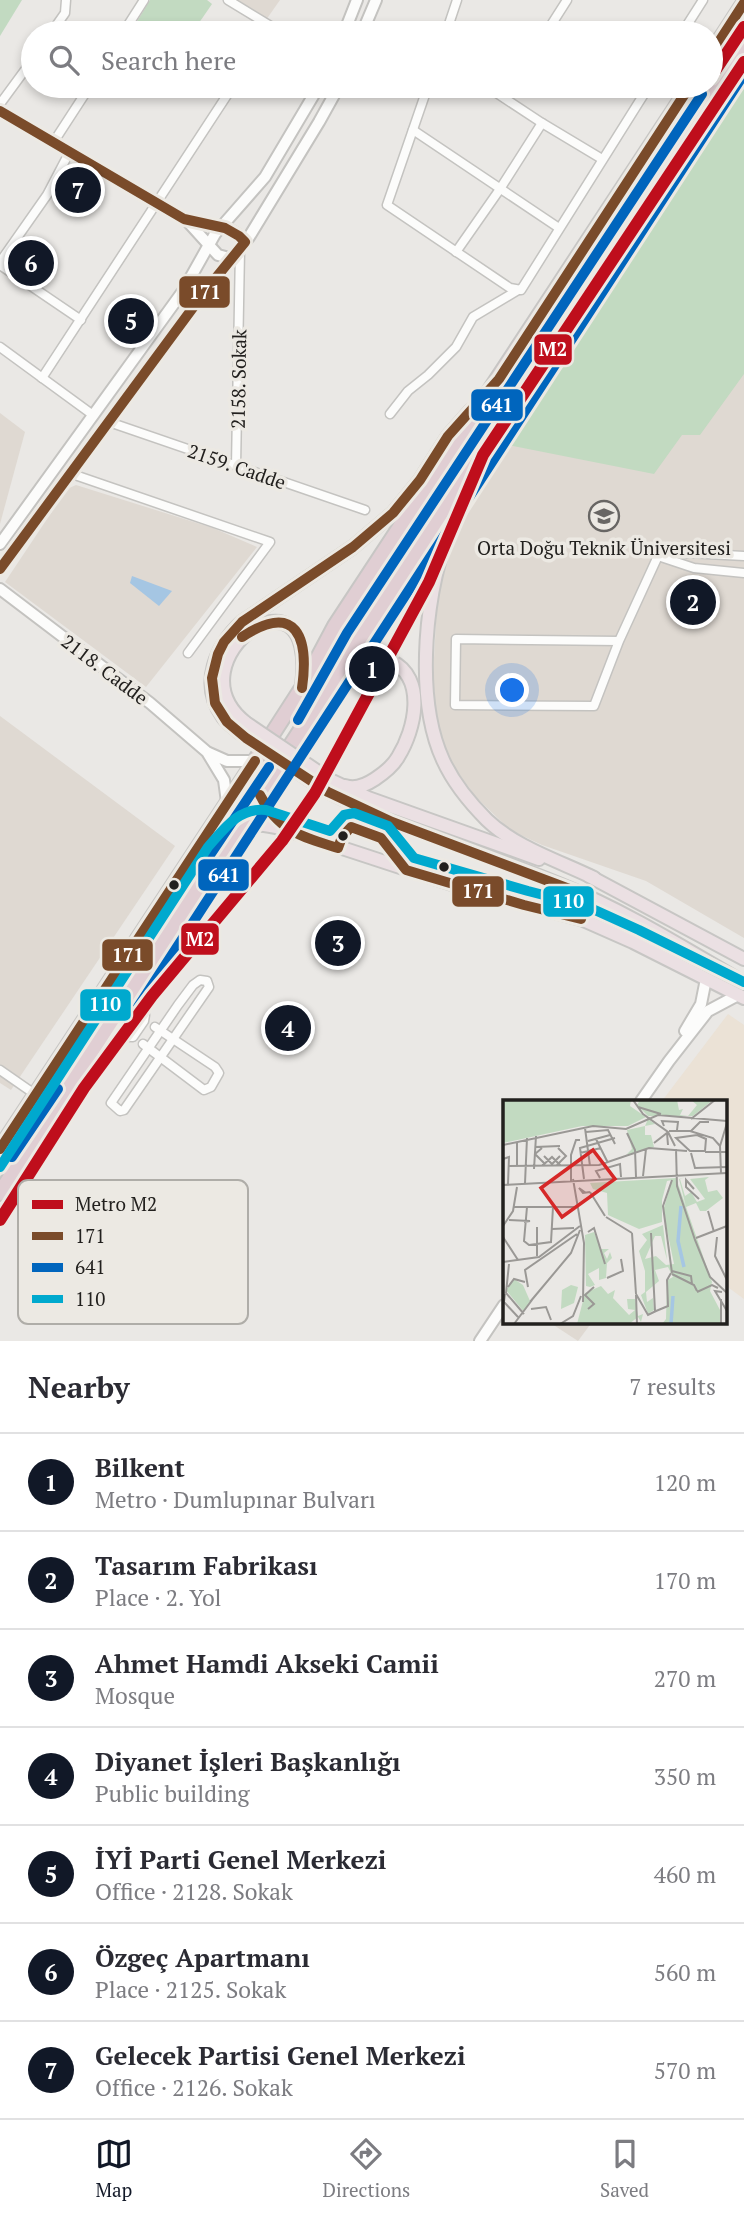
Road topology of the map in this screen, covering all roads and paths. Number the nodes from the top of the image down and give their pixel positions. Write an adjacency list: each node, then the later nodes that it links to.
1 (66, 0): 10 (street)
2 (144, 0): 11 (street)
3 (228, 0): 12 (street)
4 (358, 0): 13 (street)
5 (376, 0): 14 (street)
6 (457, 0): 15 (street)
7 (567, 0): 16 (street)
8 (702, 1): 17 (street)
9 (744, 3): 18 (highway)
10 (59, 21)
11 (131, 21)
12 (257, 21)
13 (350, 21)
14 (367, 21)
15 (450, 21)
16 (554, 21)
17 (690, 21)
18 (723, 35)
19 (744, 48): 21 (highway)
20 (21, 75): 31 (street)
21 (723, 81)
22 (82, 98): 35 (street)
23 (225, 98): 39 (street)
24 (313, 98): 41 (street)
25 (332, 98): 44 (street)
26 (424, 98): 34 (street)
27 (505, 98): 33 (street)
28 (641, 98): 37 (street)
29 (682, 98): 51 (highway)
30 (712, 98): 54 (highway)
31 (0, 104)
32 (0, 111): 35 (street)
33 (542, 123): 37 (street); 38 (street)
34 (413, 130): 38 (street); 45 (street)
35 (53, 143): 36 (street)
36 (69, 153): 39 (street); 46 (street)
37 (602, 159): 42 (street)
38 (500, 189): 42 (street); 45 (street)
39 (157, 204): 40 (street); 48 (street)
40 (184, 219): 41 (street); 43 (street)
41 (221, 226): 43 (street); 44 (street)
42 (559, 228): 47 (street)
43 (208, 246): 44 (street); 53 (street)
44 (239, 251): 55 (street); 56 (street, 2158. Sokak)
45 (456, 252): 47 (street)
46 (0, 263): 48 (street)
47 (519, 289): 52 (street)
48 (81, 320): 50 (street)
49 (0, 347): 50 (street)
50 (42, 378): 53 (street)
51 (499, 379): 68 (highway); 70 (main road)
52 (390, 414)
53 (93, 415): 55 (street); 57 (street)
54 (507, 415): 69 (highway); 78 (main road)
55 (109, 422): 56 (street, 2159. Cadde); 58 (street)
56 (236, 466): 59 (street, 2159. Cadde)
57 (55, 468): 58 (street); 60 (street)
58 (72, 474): 63 (street); 67 (street)
59 (365, 510)
60 (0, 544)
61 (658, 556): 62 (street); 64 (street); 66 (street)
62 (744, 556)
63 (0, 569)
64 (744, 573)
65 (0, 589): 71 (street, 2118. Cadde)
66 (619, 640): 66 (street)
67 (188, 653)
68 (302, 688): 70 (main road); 72 (highway)
69 (307, 721): 73 (main road); 74 (highway)
70 (243, 727): 73 (main road, bridge)
71 (207, 752): 72 (street); 75 (street)
72 (255, 761): 75 (highway)
73 (327, 785): 78 (main road); 81 (main road)
74 (260, 795): 76 (main road); 77 (highway)
75 (227, 802): 91 (highway)
76 (284, 829): 77 (main road); 80 (main road)
77 (219, 856): 82 (highway)
78 (594, 878): 79 (main road)
79 (744, 961)
80 (706, 979): 83 (main road); 89 (street)
81 (744, 983)
82 (132, 992): 85 (highway); 85 (street)
83 (741, 997): 89 (street)
84 (158, 1029): 86 (street); 86 (street); 87 (street)
85 (102, 1036): 94 (highway)
86 (173, 1039): 88 (street); 88 (street)
87 (146, 1047): 88 (street); 88 (street)
88 (160, 1058)
89 (669, 1061): 92 (street)
90 (0, 1070): 91 (street)
91 (36, 1095): 93 (highway)
92 (642, 1100)
93 (0, 1149)
94 (0, 1193)
95 (503, 1306): 96 (street)
96 (480, 1341)

